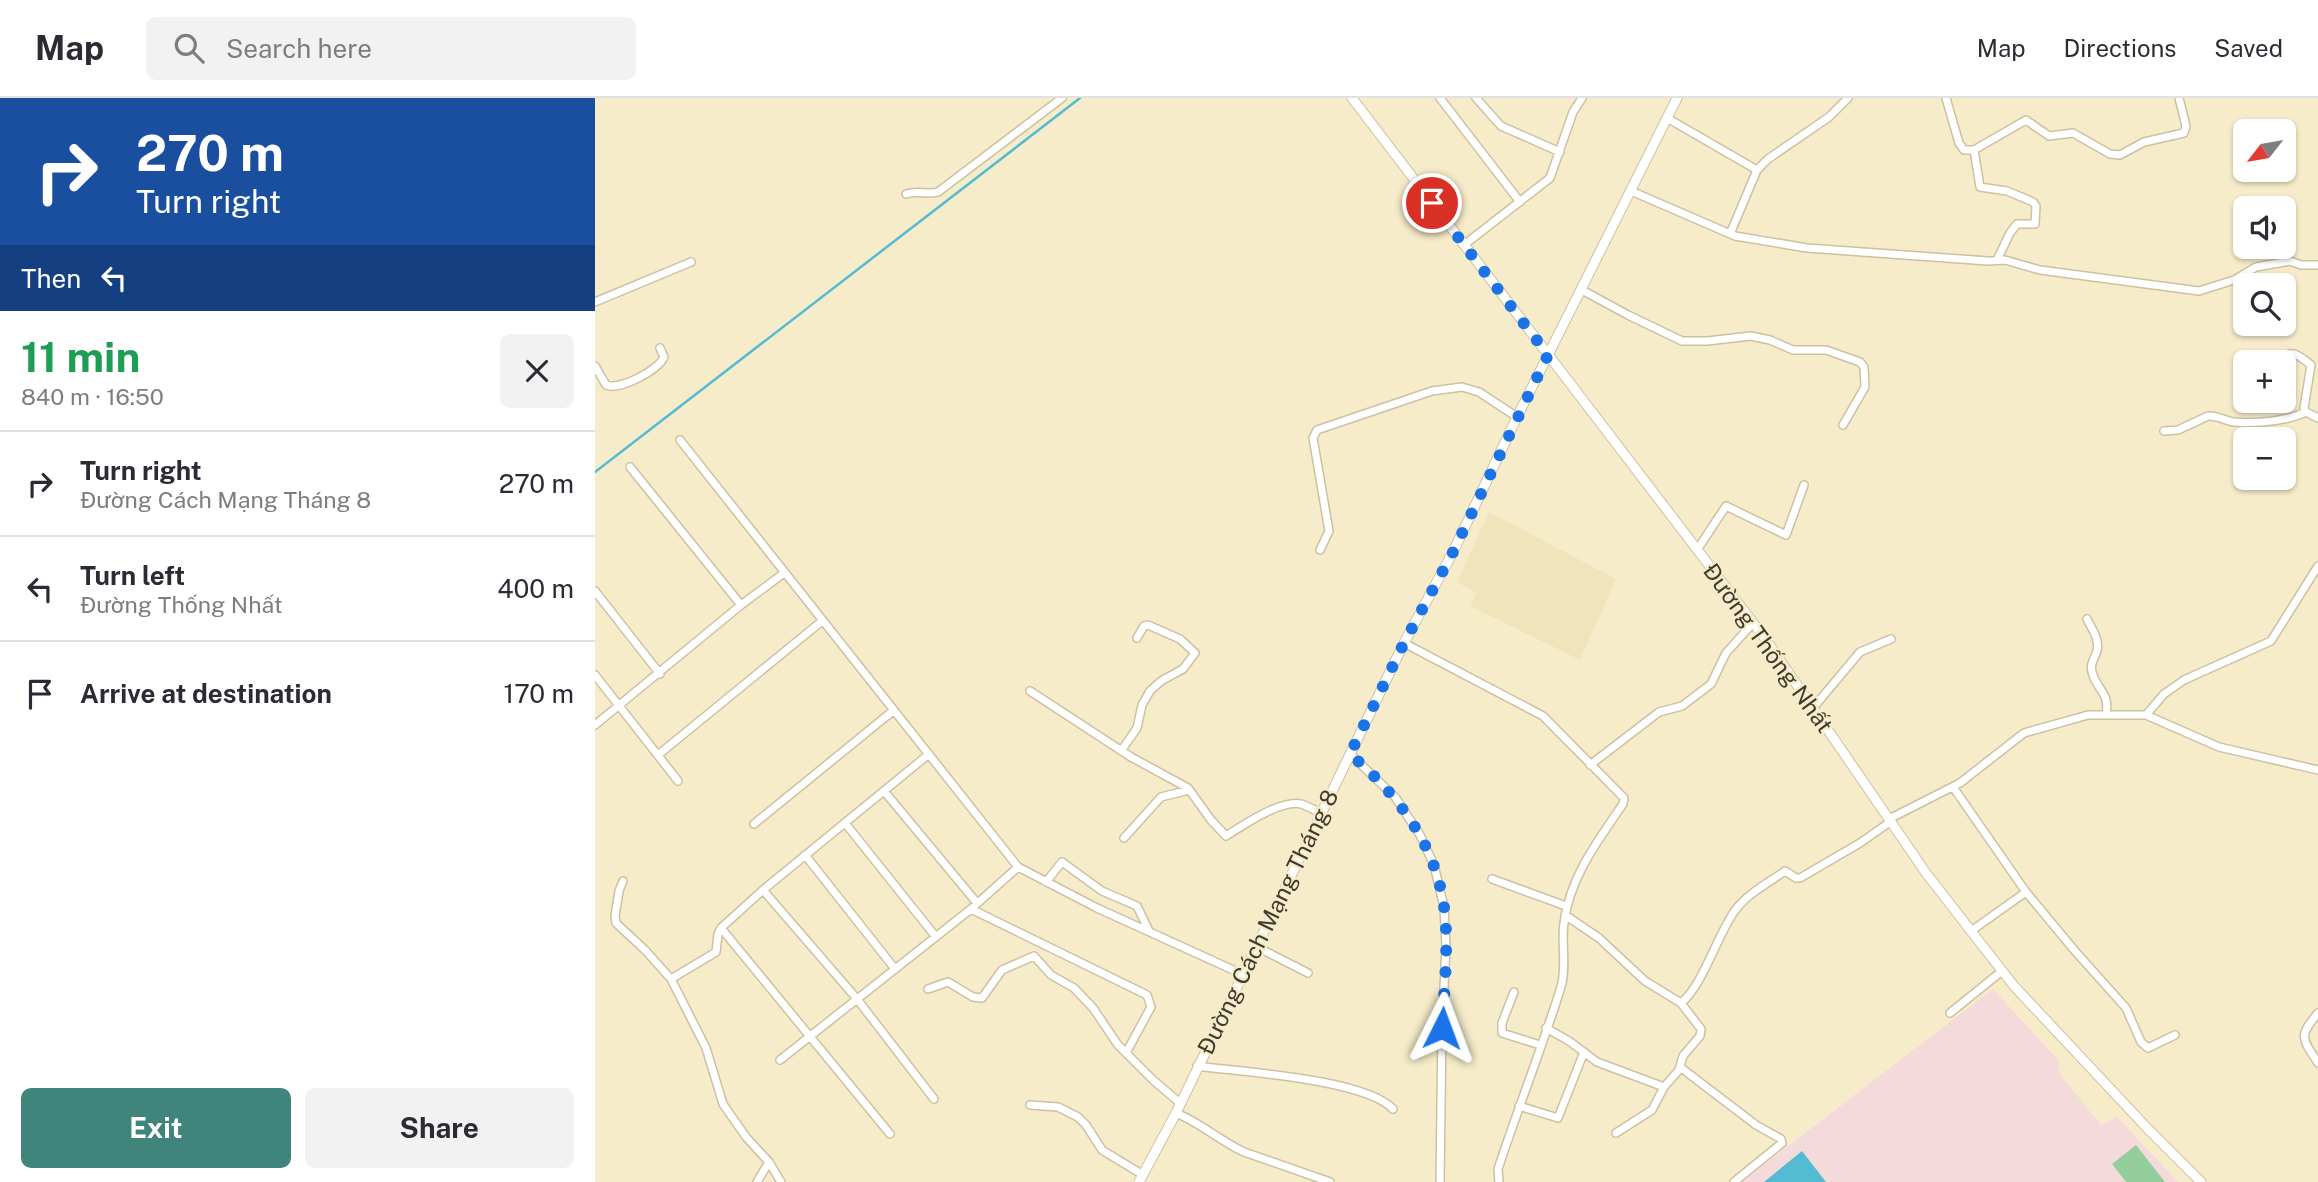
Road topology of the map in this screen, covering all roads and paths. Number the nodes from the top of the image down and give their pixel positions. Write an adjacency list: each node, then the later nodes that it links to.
1 (1062, 98): 15 (street)
2 (1352, 98): 18 (street, Đường Thống Nhất)
3 (1440, 98): 16 (street)
4 (1476, 98): 12 (street)
5 (1582, 98): 12 (street)
6 (1677, 98): 10 (street, Đường Cách Mạng Tháng 8)
7 (1848, 98): 13 (street)
8 (1946, 98): 11 (street)
9 (2179, 98): 11 (street)
10 (1667, 118): 13 (street); 14 (street, Đường Cách Mạng Tháng 8)
11 (1974, 150): 19 (street)
12 (1560, 152): 16 (street)
13 (1757, 170): 17 (street)
14 (1631, 191): 17 (street); 22 (street, Đường Cách Mạng Tháng 8)
15 (906, 194)
16 (1520, 202): 18 (street)
17 (1730, 234): 19 (street)
18 (1464, 245): 26 (street, Đường Thống Nhất)
19 (1997, 260): 21 (street)
20 (691, 262): 23 (street)
21 (2318, 265)
22 (1582, 290): 26 (street, Đường Cách Mạng Tháng 8); 31 (street)
23 (595, 302)
24 (660, 348): 27 (street)
25 (2296, 354): 28 (street)
26 (1548, 355): 29 (street, Đường Cách Mạng Tháng 8); 37 (street, Đường Thống Nhất)
27 (595, 366)
28 (2306, 412): 30 (street); 32 (street)
29 (1517, 417): 36 (street); 47 (street, Đường Cách Mạng Tháng 8)
30 (2318, 418)
31 (1843, 425)
32 (2164, 431)
33 (680, 440): 39 (street)
34 (630, 467): 41 (street)
35 (1804, 485): 37 (street)
36 (1320, 550)
37 (1697, 550): 44 (street, Đường Thống Nhất)
38 (2318, 566): 55 (street)
39 (784, 573): 41 (street); 43 (street)
40 (595, 591): 48 (street)
41 (741, 605): 48 (street)
42 (2087, 619): 54 (street)
43 (822, 621): 53 (street); 60 (street)
44 (1753, 623): 52 (street, Đường Thống Nhất); 61 (street)
45 (1137, 638): 57 (street)
46 (1891, 639): 52 (street)
47 (1404, 643): 59 (street, Đường Cách Mạng Tháng 8); 61 (street)
48 (660, 674): 51 (street)
49 (595, 675): 51 (street)
50 (1030, 691): 57 (street)
51 (619, 705): 56 (street); 60 (street)
52 (1813, 708): 68 (street, Đường Thống Nhất)
53 (894, 710): 58 (street); 70 (street)
54 (2106, 714): 55 (street); 64 (street)
55 (2146, 715): 62 (street)
56 (595, 725)
57 (1121, 751): 65 (street)
58 (929, 754): 66 (street); 73 (street)
59 (1350, 754): 67 (street, Đường Cách Mạng Tháng 8); 122 (street)
60 (658, 755): 63 (street)
61 (1590, 765): 81 (street)
62 (2318, 770)
63 (678, 781)
64 (1953, 787): 68 (street); 78 (street)
65 (1189, 790): 67 (street); 71 (street)
66 (884, 791): 69 (street); 79 (street)
67 (1322, 813): 86 (street, Đường Cách Mạng Tháng 8)
68 (1890, 821): 84 (street, Đường Thống Nhất); 95 (street)
69 (845, 823): 72 (street); 85 (street)
70 (754, 824)
71 (1124, 838)
72 (805, 855): 77 (street); 87 (street)
73 (1018, 867): 76 (street); 79 (street)
74 (1492, 879): 81 (street)
75 (623, 881): 91 (street)
76 (1046, 882): 83 (street); 83 (street)
77 (763, 890): 82 (street); 94 (street)
78 (2026, 892): 84 (street); 99 (street)
79 (977, 903): 80 (street)
80 (971, 909): 85 (street); 103 (street)
81 (1566, 911): 95 (street); 98 (street)
82 (721, 928): 91 (street); 100 (street)
83 (1149, 931): 90 (street)
84 (1971, 931): 88 (street, Đường Thống Nhất)
85 (936, 937): 87 (street)
86 (1257, 947): 89 (street); 90 (street, Đường Cách Mạng Tháng 8)
87 (895, 969): 94 (street)
88 (2002, 971): 96 (street); 125 (street, Đường Thống Nhất)
89 (1308, 973)
90 (1243, 974): 106 (street, Đường Cách Mạng Tháng 8)
91 (671, 979): 117 (street)
92 (928, 989): 103 (street)
93 (1514, 992): 101 (street)
94 (857, 999): 100 (street); 109 (street)
95 (1681, 1003): 107 (street)
96 (1950, 1013)
97 (2318, 1013): 105 (street)
98 (1546, 1028): 101 (street); 102 (street)
99 (2175, 1035)
100 (810, 1036): 104 (street); 116 (street)
101 (1540, 1045): 112 (street)
102 (1584, 1052): 108 (street); 112 (street)
103 (1126, 1053): 110 (street)
104 (780, 1060)
105 (2318, 1063)
106 (1197, 1066): 110 (street, Đường Cách Mạng Tháng 8); 113 (street)
107 (1680, 1067): 108 (street); 124 (street)
108 (1664, 1087): 115 (street)
109 (934, 1099)
110 (1180, 1103): 114 (street, Đường Cách Mạng Tháng 8)
111 (1030, 1105): 118 (street)
112 (1519, 1105): 123 (street)
113 (1393, 1109)
114 (1176, 1113): 118 (street, Đường Cách Mạng Tháng 8); 121 (street)
115 (1616, 1133)
116 (890, 1134)
117 (769, 1162): 119 (street); 120 (street)
118 (1141, 1180)
119 (757, 1182)
120 (781, 1182)
121 (1330, 1182)
122 (1440, 1182)
123 (1499, 1182)
124 (1734, 1182)
125 (2201, 1182)

